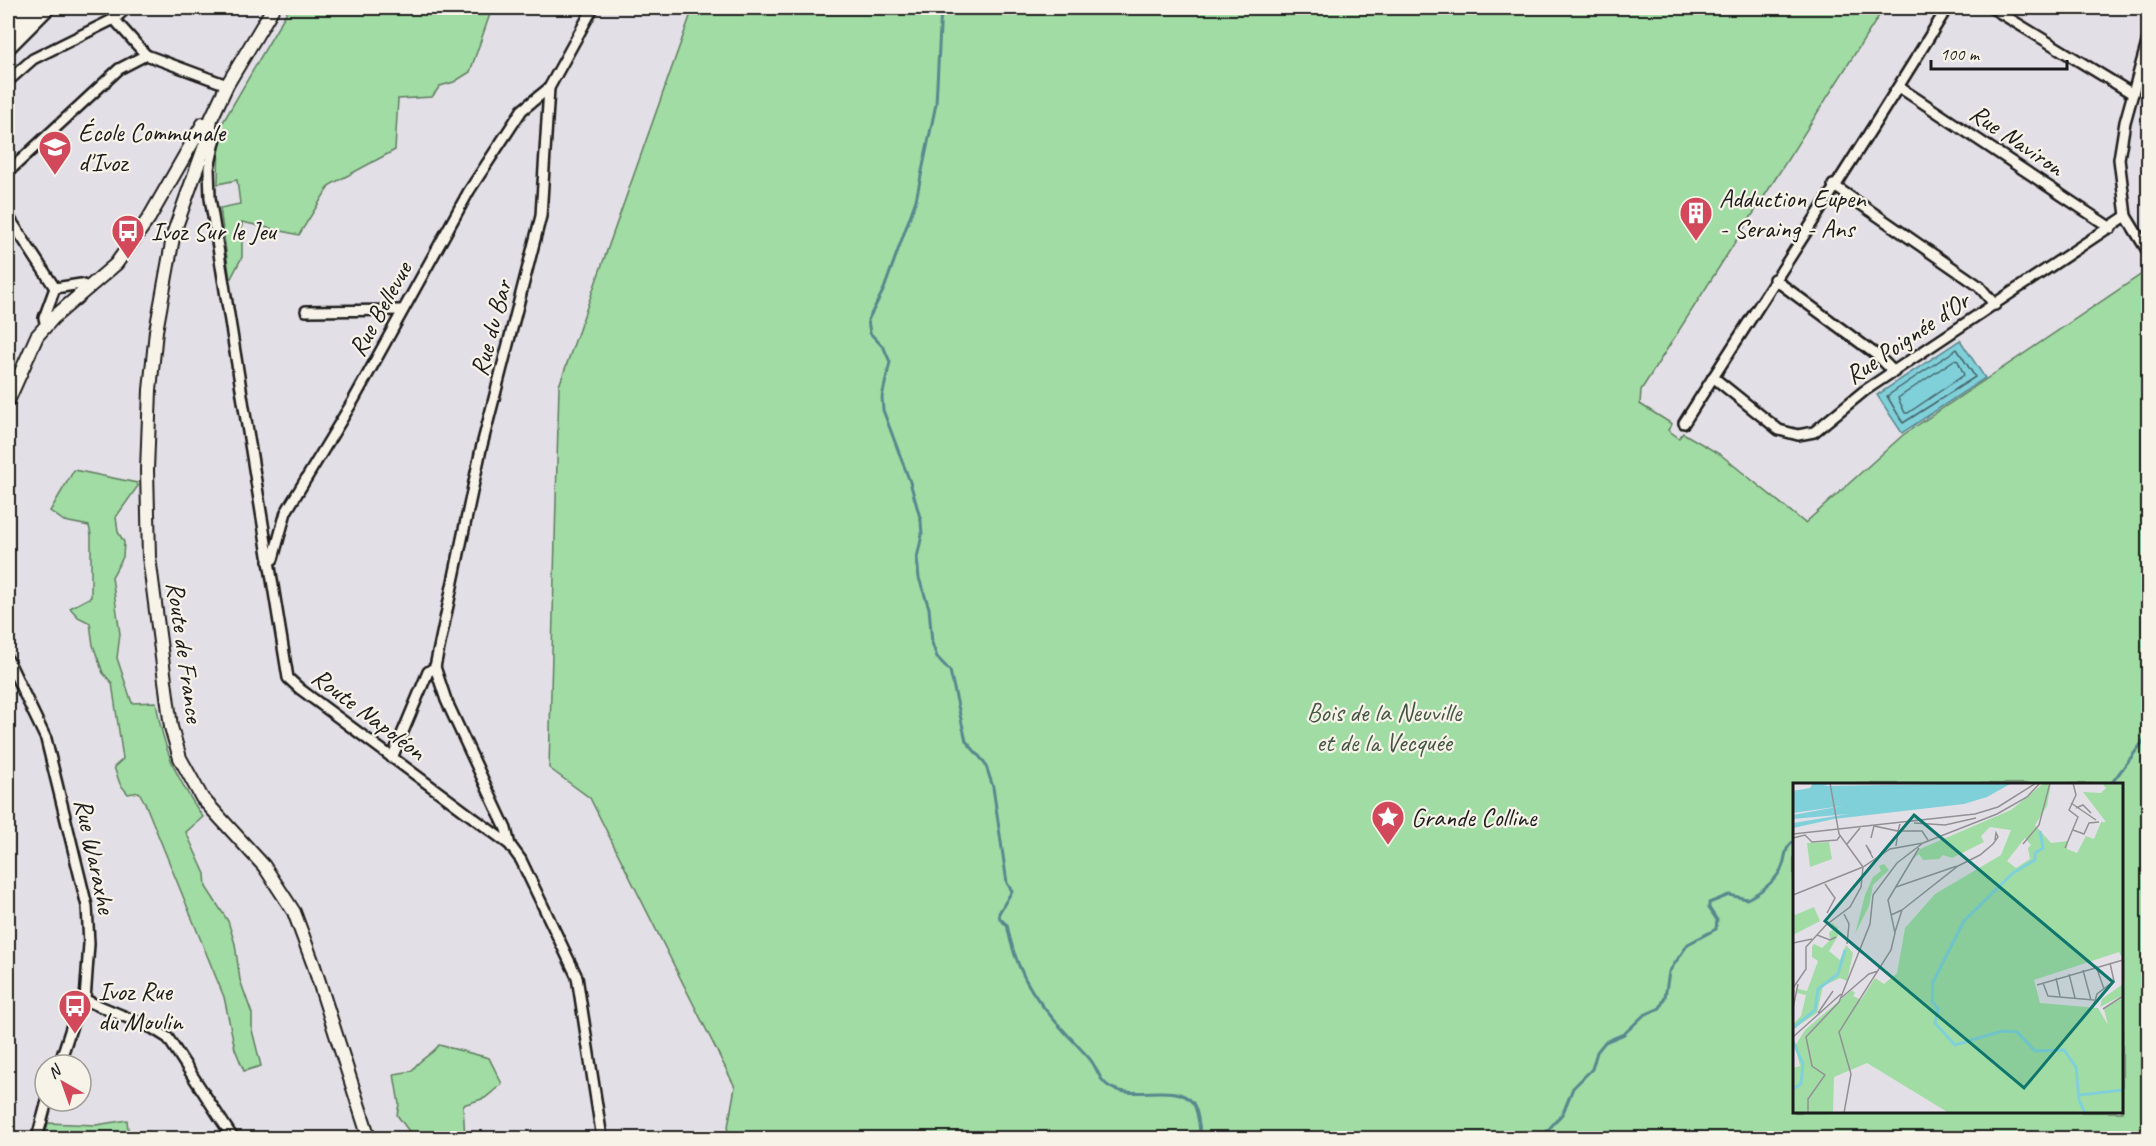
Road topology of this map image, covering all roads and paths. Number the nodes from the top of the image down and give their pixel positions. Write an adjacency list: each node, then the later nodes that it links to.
1 (29, 8): 9 (highway)
2 (46, 8): 11 (highway)
3 (127, 8): 8 (street)
4 (273, 8): 14 (main road, Route de France)
5 (593, 8): 16 (street, Rue du Bar)
6 (1947, 8): 15 (street)
7 (1992, 8): 17 (street)
8 (114, 19): 12 (street); 13 (street)
9 (8, 29)
10 (2148, 39): 17 (street)
11 (8, 46)
12 (146, 55): 14 (street); 19 (street)
13 (8, 81)
14 (227, 85): 18 (main road, Route de France)
15 (1899, 87): 20 (street); 23 (street, Rue Naviron)
16 (549, 88): 29 (street, Rue Bellevue); 38 (street, Rue du Bar)
17 (2133, 94): 22 (street)
18 (210, 129): 27 (main road); 36 (street, Route Napoléon); 46 (main road, Route de France)
19 (8, 172)
20 (1833, 185): 25 (street); 28 (street)
21 (8, 216): 26 (street)
22 (2126, 216): 23 (street, Rue Poignée d'Or); 24 (street)
23 (2111, 228): 28 (street, Rue Poignée d'Or)
24 (2148, 252)
25 (1774, 279): 32 (street); 33 (street)
26 (55, 288): 27 (street); 31 (street)
27 (89, 288): 31 (main road)
28 (1995, 305): 32 (street, Rue Poignée d'Or)
29 (402, 310): 30 (street); 36 (street, Rue Bellevue)
30 (306, 311)
31 (46, 325): 34 (main road)
32 (1893, 372): 33 (street, Rue Poignée d'Or)
33 (1713, 377): 35 (street)
34 (8, 401)
35 (1684, 423)
36 (268, 561): 39 (street, Route Napoléon)
37 (8, 660): 41 (street, Rue Waraxhe)
38 (435, 667): 39 (street, Rue du Bar); 40 (street)
39 (392, 758): 40 (street, Route Napoléon)
40 (510, 845): 47 (street, Route Napoléon)
41 (85, 1000): 42 (street, Rue Waraxhe); 45 (street)
42 (63, 1053)
43 (44, 1113): 44 (street)
44 (37, 1138)
45 (232, 1138)
46 (369, 1138)
47 (602, 1138)

